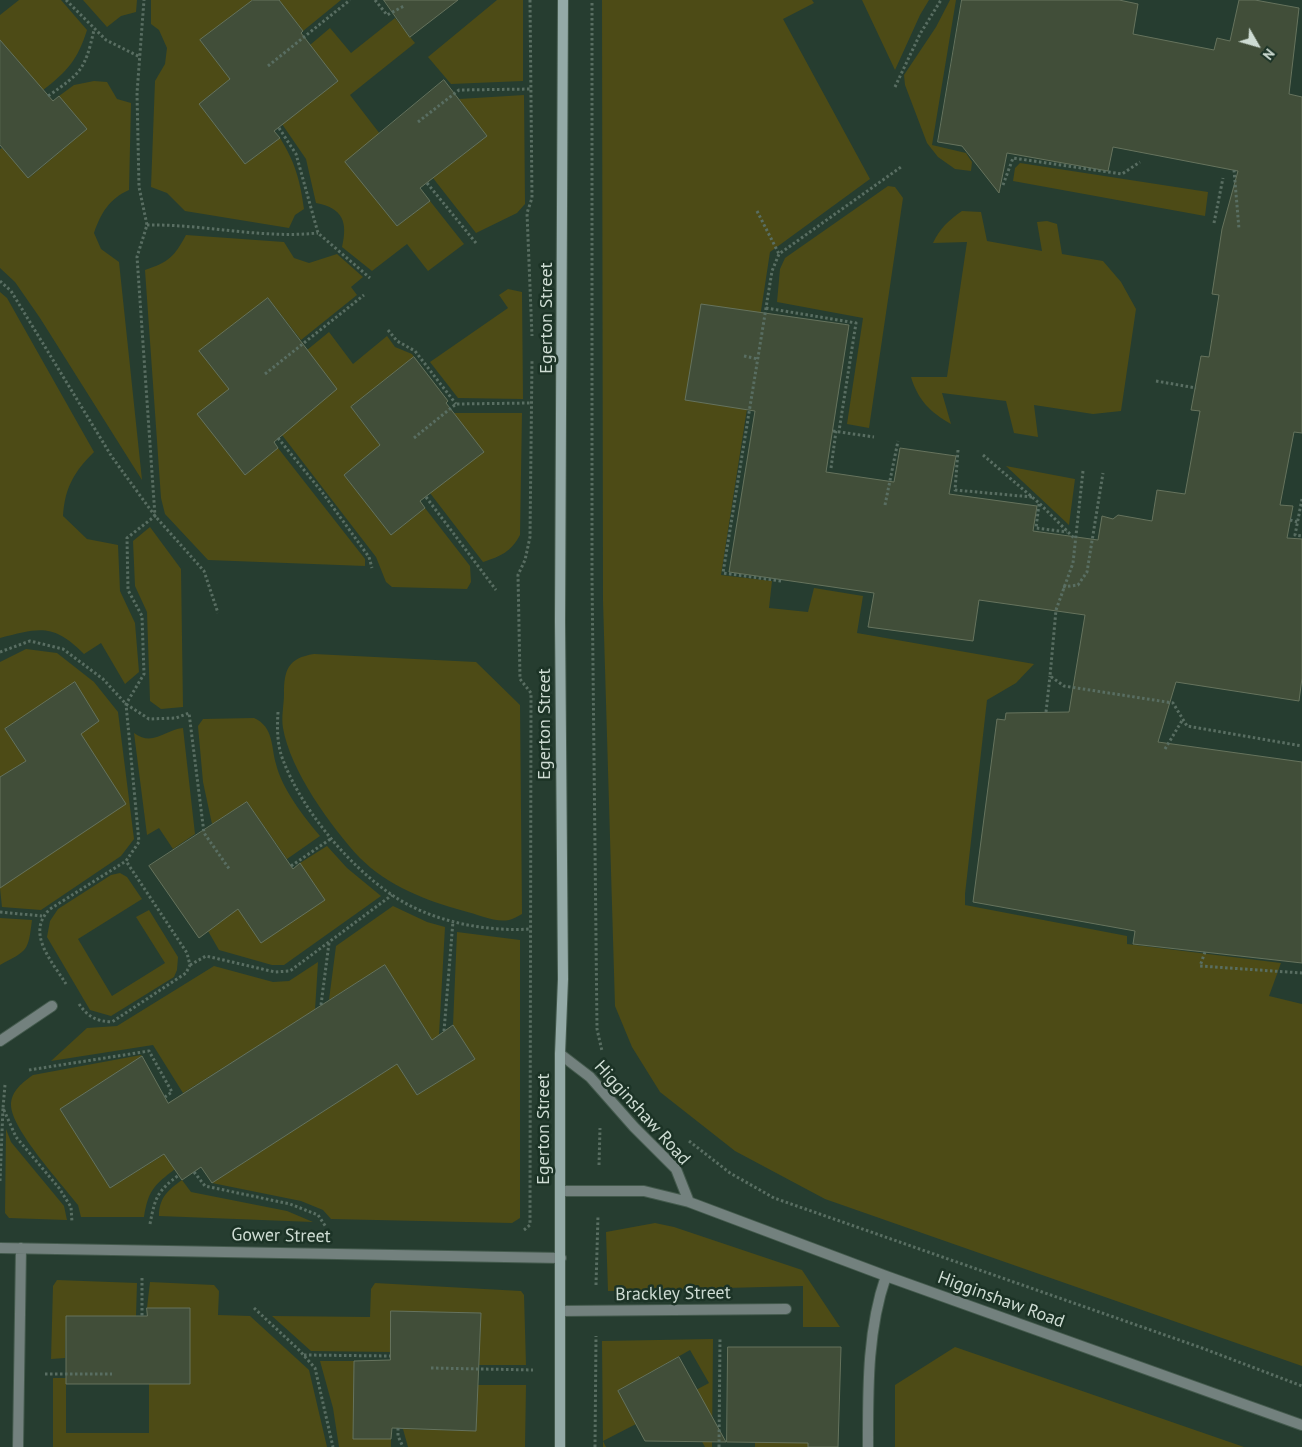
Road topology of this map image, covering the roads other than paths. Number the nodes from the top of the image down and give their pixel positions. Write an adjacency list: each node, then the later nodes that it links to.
1 (563, 0): 4 (street, Egerton Street)
2 (52, 1006): 3 (street)
3 (0, 1041)
4 (560, 1054): 5 (street, Egerton Street); 6 (street, Higginshaw Road)
5 (561, 1191): 6 (street, Higginshaw Road); 9 (street, Egerton Street)
6 (689, 1202): 10 (street, Higginshaw Road)
7 (0, 1248): 8 (street, Gower Street)
8 (21, 1248): 9 (street, Gower Street); 14 (street)
9 (561, 1258): 12 (street, Egerton Street)
10 (886, 1276): 13 (street, Higginshaw Road); 16 (street)
11 (786, 1309): 12 (street, Brackley Street)
12 (561, 1311): 15 (street, Egerton Street)
13 (1302, 1425)
14 (18, 1447)
15 (560, 1447)
16 (868, 1447)

